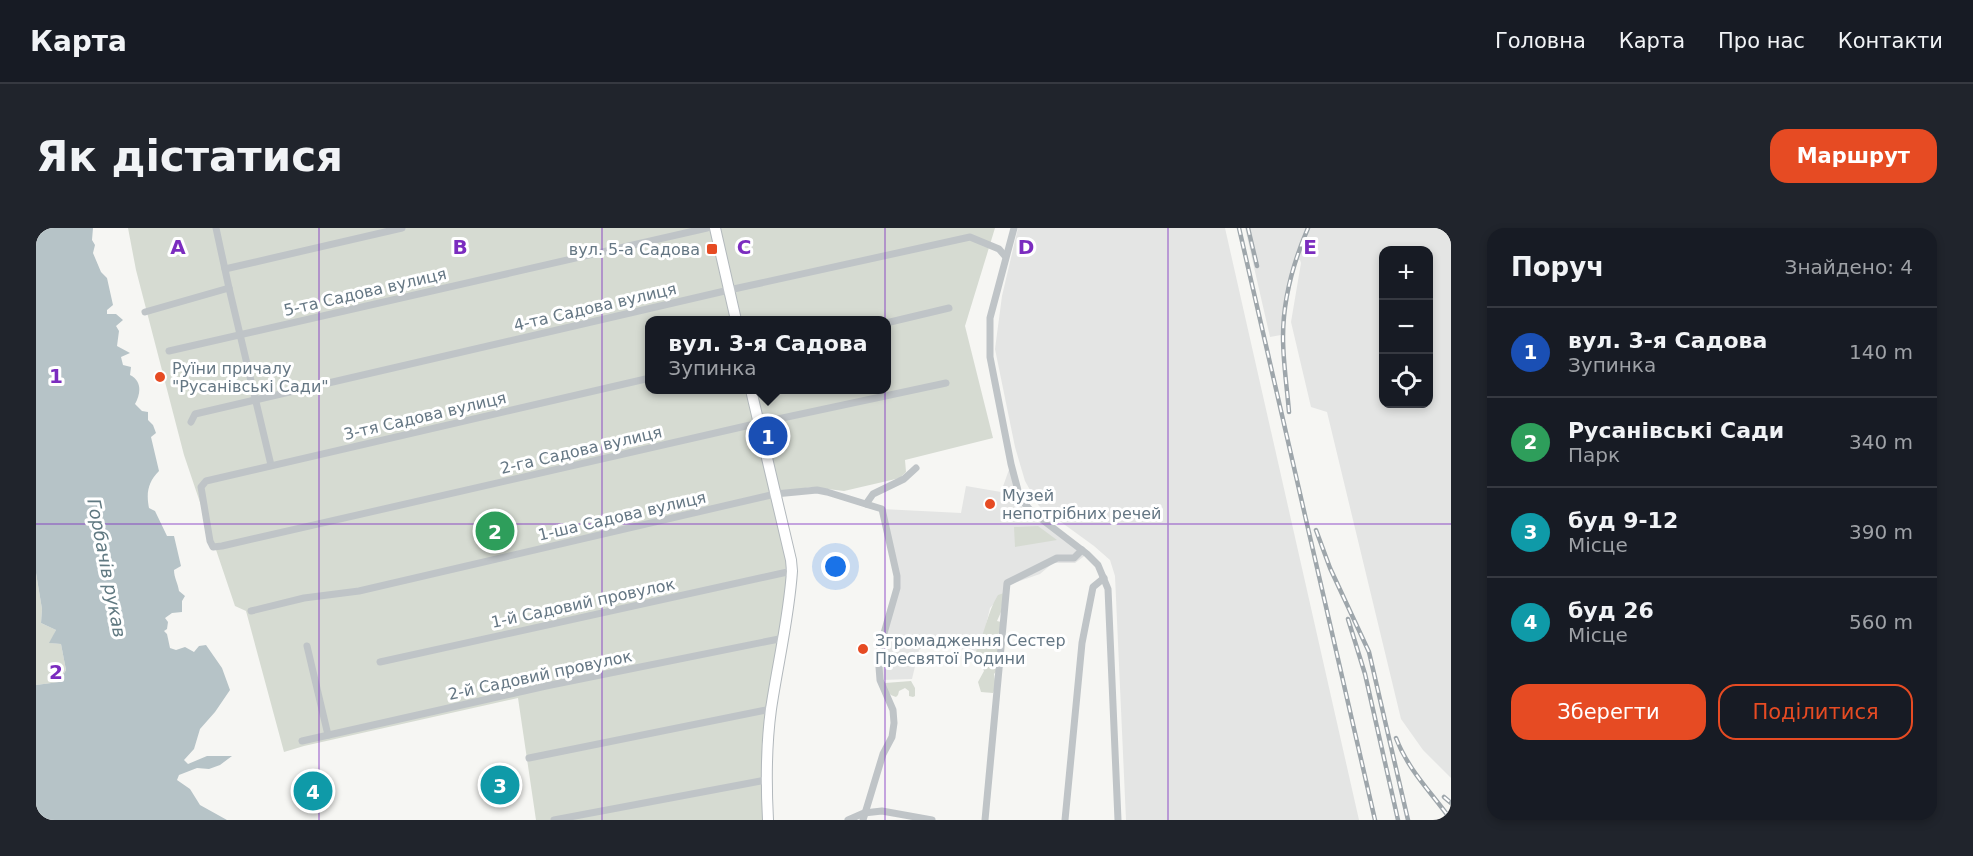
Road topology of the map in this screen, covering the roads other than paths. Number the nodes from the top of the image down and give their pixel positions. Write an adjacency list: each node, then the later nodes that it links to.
1 (216, 228): 7 (street)
2 (402, 228): 7 (street)
3 (707, 228): 14 (street, 5-та Садова вулиця)
4 (715, 228): 9 (main road)
5 (1014, 228): 6 (street)
6 (1005, 256): 9 (street, 4-та Садова вулиця); 27 (street)
7 (225, 269): 8 (street)
8 (229, 288): 11 (street); 14 (street)
9 (729, 290): 12 (main road); 19 (street, 4-та Садова вулиця)
10 (949, 308): 13 (street)
11 (145, 312)
12 (735, 316)
13 (891, 322)
14 (239, 335): 15 (street, 5-та Садова вулиця); 19 (street)
15 (169, 351)
16 (645, 379): 22 (street, 3-тя Садова вулиця)
17 (946, 383): 21 (street, 2-га Садова вулиця)
18 (753, 394): 21 (main road)
19 (255, 400): 20 (street, 4-та Садова вулиця); 22 (street)
20 (191, 422)
21 (759, 423): 24 (street, 2-га Садова вулиця); 25 (main road)
22 (271, 465): 24 (street, 3-тя Садова вулиця)
23 (916, 468): 26 (street)
24 (206, 481)
25 (776, 494): 26 (street, 1-ша Садова вулиця); 28 (main road); 30 (street, 1-ша Садова вулиця)
26 (866, 504): 39 (street)
27 (1082, 550): 29 (street); 44 (street)
28 (792, 571): 31 (main road); 33 (street, 1-й Садовий провулок)
29 (1104, 578): 45 (street); 46 (street)
30 (251, 611)
31 (784, 638): 34 (main road); 35 (street, 2-й Садовий провулок)
32 (307, 646): 35 (street)
33 (380, 662)
34 (771, 709): 37 (street); 38 (main road)
35 (328, 735): 36 (street, 2-й Садовий провулок)
36 (302, 741)
37 (529, 758)
38 (766, 780): 40 (street); 41 (main road)
39 (863, 816): 42 (street); 43 (street)
40 (554, 820)
41 (768, 820)
42 (848, 820)
43 (932, 820)
44 (985, 820)
45 (1065, 820)
46 (1118, 820)

